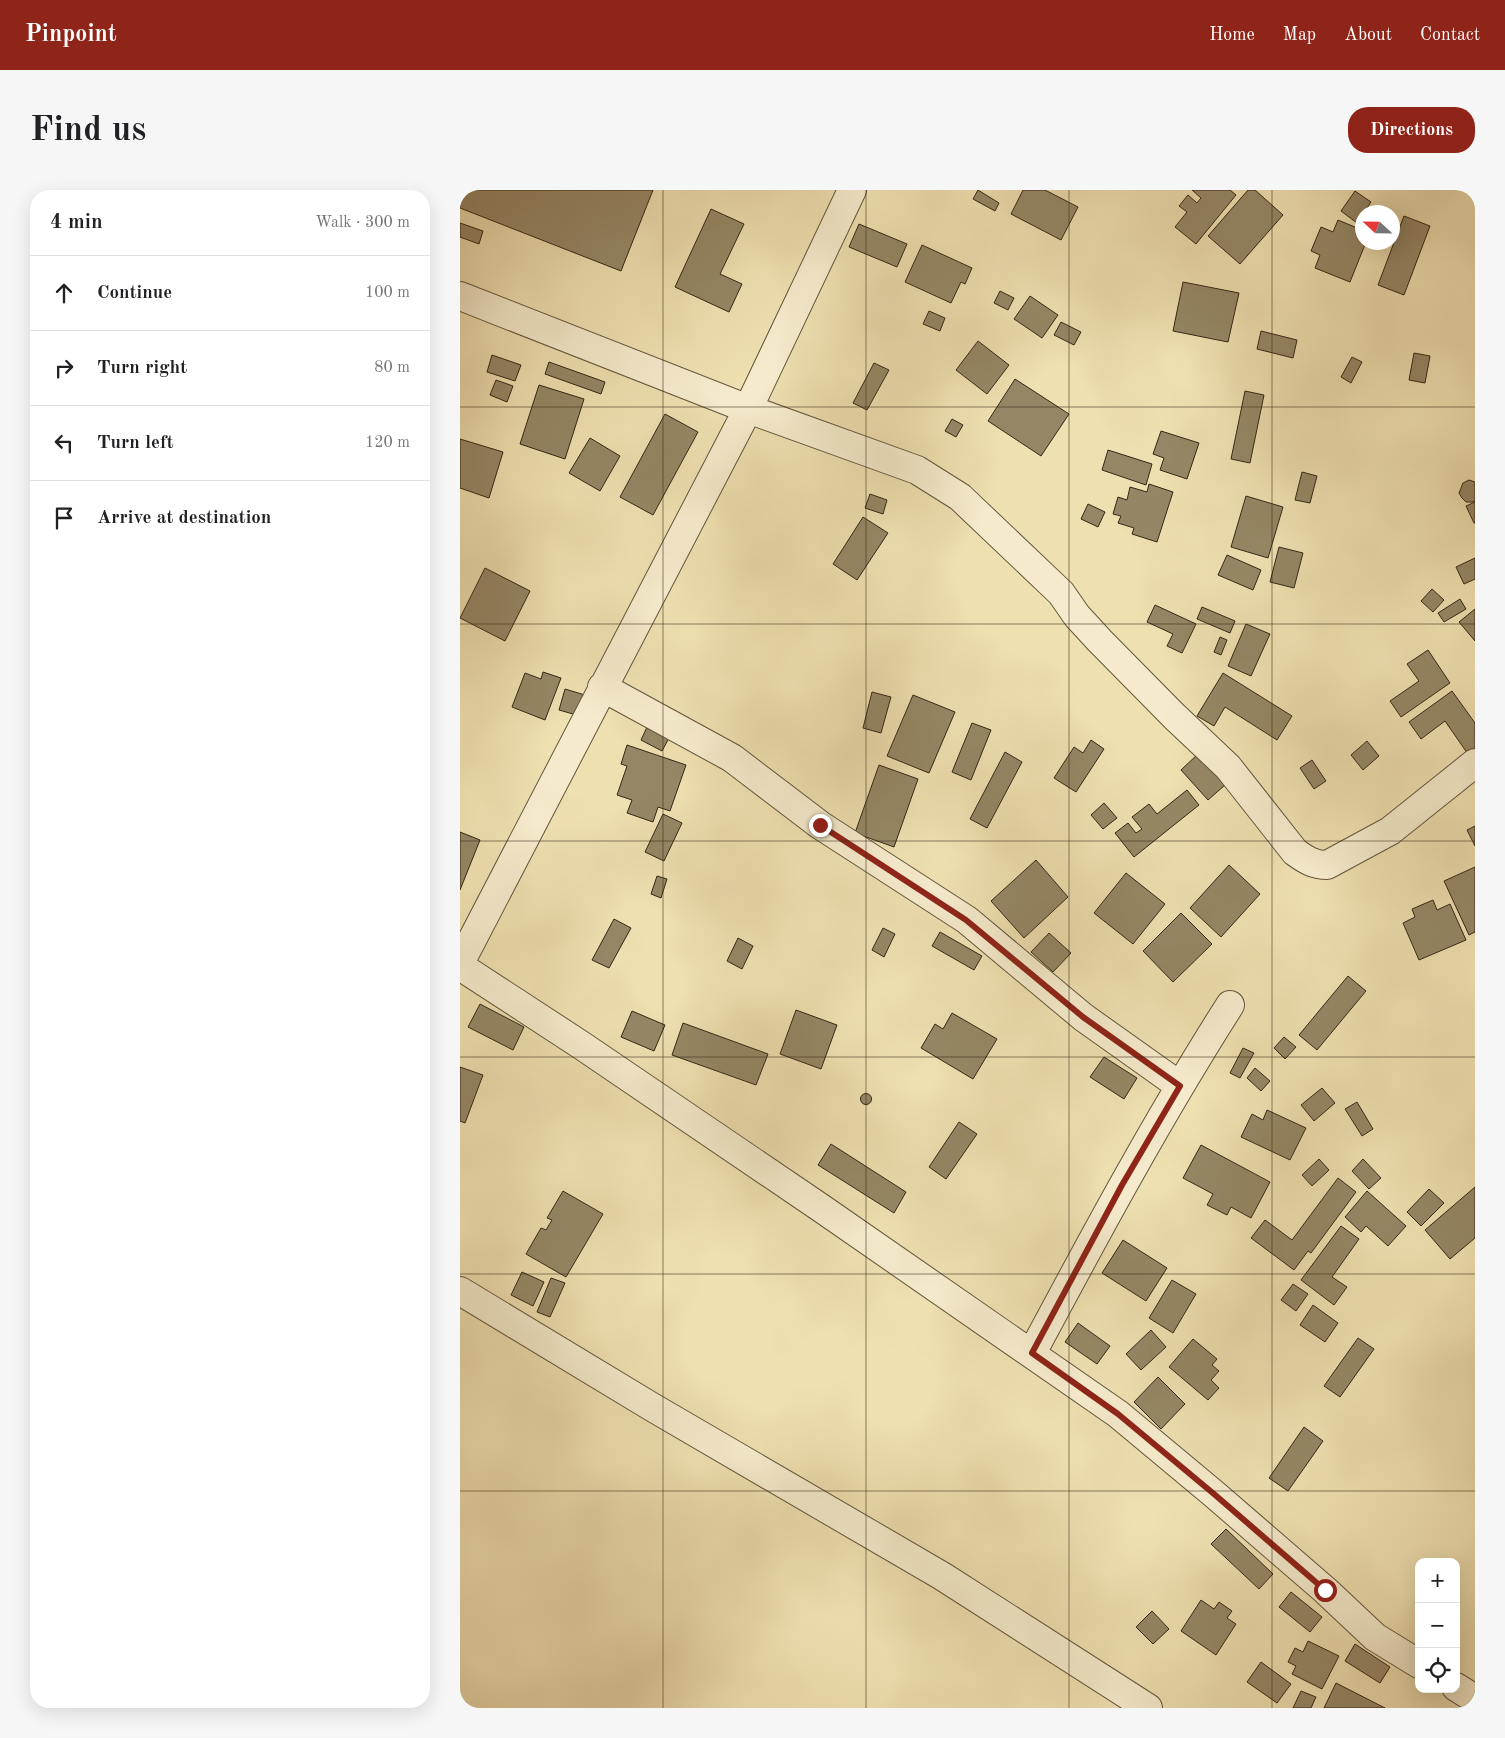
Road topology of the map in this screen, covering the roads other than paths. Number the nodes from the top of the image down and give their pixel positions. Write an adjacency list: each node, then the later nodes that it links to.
1 (852, 190): 3 (street)
2 (460, 296): 3 (street)
3 (748, 409): 4 (street); 5 (street)
4 (602, 687): 6 (street); 8 (street)
5 (1475, 763)
6 (460, 964): 10 (street)
7 (1230, 1005): 8 (street)
8 (1180, 1086): 10 (street)
9 (460, 1291): 14 (street)
10 (1032, 1353): 11 (street)
11 (1415, 1662)
12 (1460, 1690): 13 (street)
13 (1475, 1699)
14 (1148, 1708)

